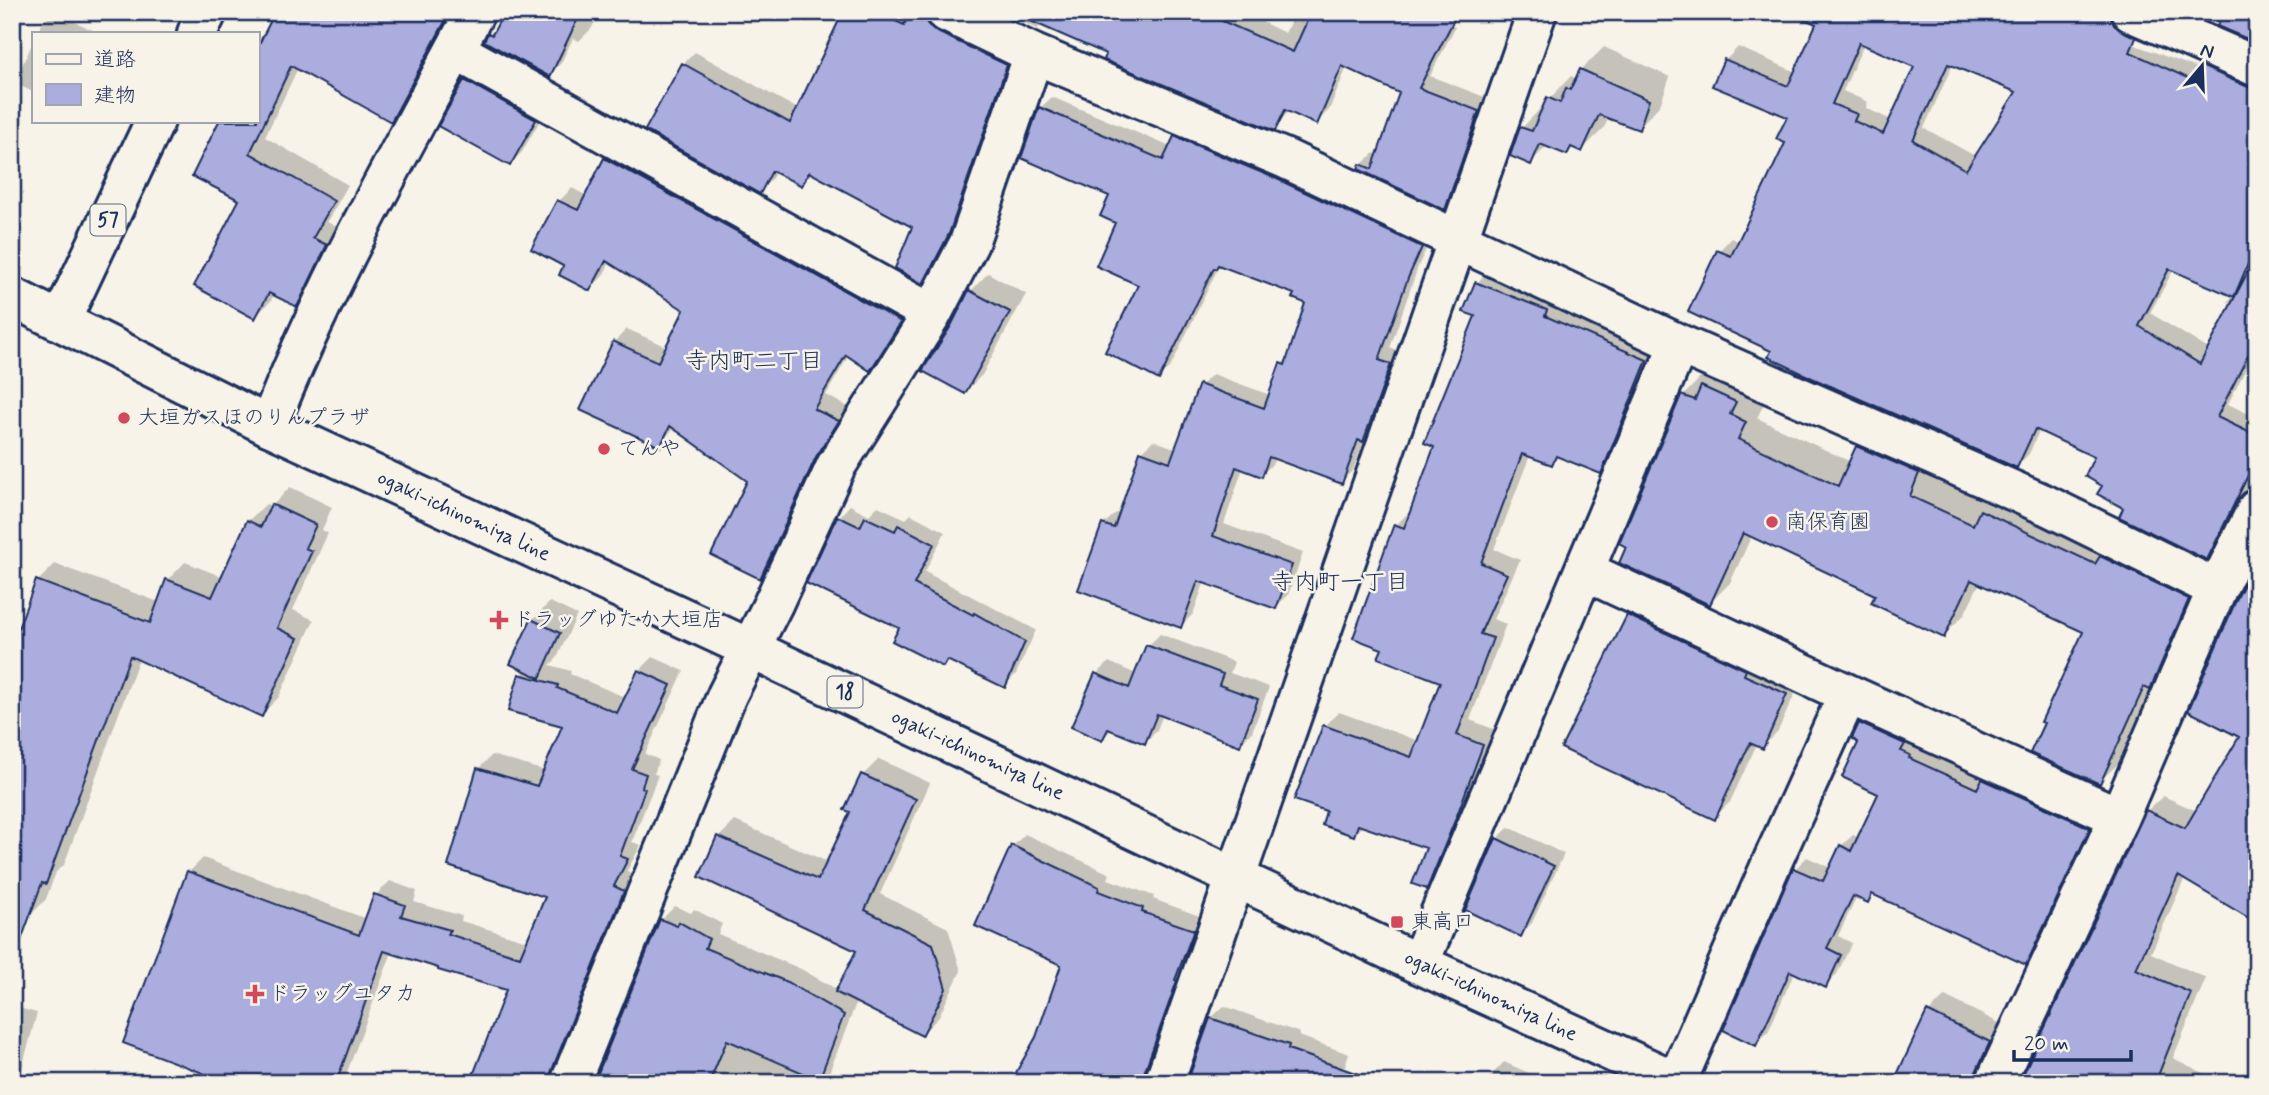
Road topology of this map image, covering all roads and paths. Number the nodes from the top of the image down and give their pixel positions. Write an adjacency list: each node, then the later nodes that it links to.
1 (206, 12): 6 (street)
2 (475, 12): 7 (street)
3 (946, 12): 8 (street)
4 (1537, 12): 11 (street)
5 (2131, 12): 9 (street)
6 (197, 32)
7 (455, 50): 13 (street); 16 (street)
8 (1034, 54): 11 (street); 13 (street)
9 (2257, 67)
10 (155, 122): 14 (street, 57)
11 (1460, 240): 15 (street); 23 (street)
12 (12, 297): 14 (street, ogaki-ichinomiya line / 18)
13 (932, 314): 20 (street)
14 (61, 320): 16 (street, ogaki-ichinomiya line / 18)
15 (1679, 344): 18 (street); 19 (street)
16 (269, 426): 20 (street, ogaki-ichinomiya line / 18)
17 (2253, 526): 19 (street)
18 (1585, 571): 21 (street); 24 (street)
19 (2217, 589): 22 (street)
20 (751, 649): 23 (street, ogaki-ichinomiya line / 18); 26 (street)
21 (1848, 694): 22 (street); 25 (street)
22 (2119, 817): 28 (street)
23 (1237, 877): 24 (street, ogaki-ichinomiya line / 18); 27 (street)
24 (1419, 964): 25 (street, ogaki-ichinomiya line / 18)
25 (1678, 1082)
26 (569, 1083)
27 (1164, 1083)
28 (1995, 1083)

